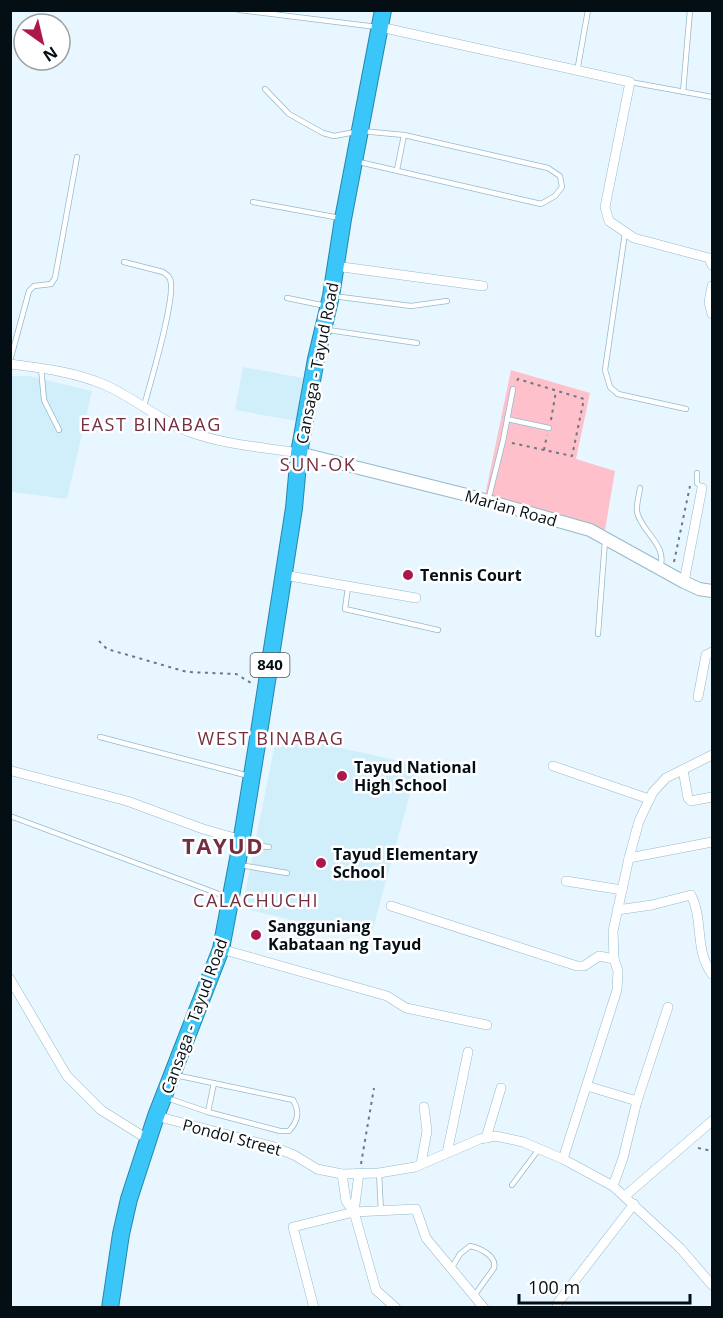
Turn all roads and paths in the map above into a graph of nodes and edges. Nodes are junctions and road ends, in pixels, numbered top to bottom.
1 (239, 10) edge
2 (383, 10) edge
3 (588, 10) edge
4 (690, 10) edge
5 (380, 27) junction
6 (577, 72) junction
7 (630, 82) junction
8 (265, 89) dead end
9 (683, 92) junction
10 (712, 97) edge
11 (361, 131) junction
12 (404, 135) junction
13 (77, 158) dead end
14 (354, 161) junction
15 (397, 170) junction
16 (253, 202) dead end
17 (343, 219) junction
18 (625, 233) junction
19 (124, 262) dead end
20 (712, 265) edge
21 (335, 266) junction
22 (483, 286) dead end
23 (712, 286) edge
24 (287, 298) dead end
25 (330, 301) junction
26 (447, 301) dead end
27 (712, 314) edge
28 (323, 329) junction
29 (417, 343) dead end
30 (10, 363) edge
31 (41, 368) junction
32 (513, 389) dead end
33 (144, 406) junction
34 (686, 409) dead end
35 (507, 419) junction
36 (549, 428) dead end
37 (59, 430) dead end
38 (299, 453) junction
39 (697, 473) dead end
40 (699, 485) junction
41 (640, 488) dead end
42 (488, 501) junction
43 (605, 538) junction
44 (659, 568) junction
45 (284, 575) junction
46 (672, 575) junction
47 (684, 582) junction
48 (348, 587) junction
49 (712, 591) edge
50 (416, 598) dead end
51 (438, 630) dead end
52 (598, 634) dead end
53 (99, 641) dead end
54 (712, 652) edge
55 (266, 691) junction
56 (698, 697) dead end
57 (100, 737) dead end
58 (712, 755) edge
59 (553, 766) dead end
60 (683, 770) junction
61 (12, 771) dead end
62 (252, 777) junction
63 (712, 797) edge
64 (649, 799) junction
65 (10, 816) edge
66 (242, 842) junction
67 (712, 842) edge
68 (269, 847) dead end
69 (629, 858) junction
70 (237, 865) junction
71 (287, 873) dead end
72 (566, 881) dead end
73 (622, 890) junction
74 (231, 898) junction
75 (391, 906) dead end
76 (617, 910) junction
77 (221, 949) junction
78 (614, 959) junction
79 (712, 974) edge
80 (10, 979) edge
81 (668, 1007) dead end
82 (487, 1025) dead end
83 (468, 1052) dead end
84 (173, 1074) junction
85 (214, 1083) junction
86 (587, 1086) junction
87 (374, 1088) dead end
88 (501, 1088) dead end
89 (164, 1097) junction
90 (637, 1101) junction
91 (424, 1107) dead end
92 (208, 1112) junction
93 (156, 1116) junction
94 (712, 1121) edge
95 (486, 1138) junction
96 (149, 1140) junction
97 (686, 1145) junction
98 (539, 1149) junction
99 (712, 1151) edge
100 (447, 1153) junction
101 (563, 1159) junction
102 (421, 1164) junction
103 (359, 1173) junction
104 (378, 1173) junction
105 (342, 1174) junction
106 (512, 1185) dead end
107 (613, 1186) junction
108 (626, 1196) junction
109 (634, 1204) junction
110 (354, 1212) junction
111 (381, 1212) junction
112 (451, 1269) junction
113 (712, 1285) edge
114 (474, 1296) junction
115 (557, 1304) dead end
116 (110, 1308) edge
117 (314, 1308) edge
118 (396, 1308) edge
119 (484, 1308) edge

1 - 5 lane
2 - 5 highway, Cansaga - Tayud Road / 840
3 - 6 lane
4 - 9 lane
5 - 6 street
5 - 11 highway, Cansaga - Tayud Road / 840
6 - 7 street
7 - 9 lane
7 - 18 street
8 - 11 lane
9 - 10 lane
11 - 12 lane
11 - 14 highway, Cansaga - Tayud Road / 840
12 - 15 lane
12 - 15 lane
13 - 30 lane
14 - 15 lane
14 - 17 highway, Cansaga - Tayud Road / 840
16 - 17 lane
17 - 21 highway, Cansaga - Tayud Road / 840
18 - 20 street
18 - 34 lane
19 - 33 lane
21 - 22 street
21 - 25 highway, Cansaga - Tayud Road / 840
23 - 27 street
24 - 25 lane
25 - 26 lane
25 - 28 highway, Cansaga - Tayud Road / 840
28 - 29 lane
28 - 38 highway, Cansaga - Tayud Road / 840
30 - 31 street
31 - 33 street
31 - 37 lane
32 - 35 lane
33 - 38 street
35 - 36 lane
35 - 42 lane
38 - 42 street, Marian Road
38 - 45 highway, Cansaga - Tayud Road / 840
39 - 40 lane
40 - 46 path
40 - 47 street
41 - 44 lane
42 - 43 street, Marian Road
43 - 44 street, Marian Road
43 - 52 lane
44 - 46 street, Marian Road
45 - 48 street
45 - 55 highway, Cansaga - Tayud Road / 840
46 - 47 street, Marian Road
47 - 49 street, Marian Road
48 - 50 street
48 - 51 lane
53 - 55 path
54 - 56 street
55 - 62 highway, Cansaga - Tayud Road / 840
57 - 62 lane
58 - 60 street
59 - 64 street
60 - 63 street
60 - 64 street
61 - 66 street
62 - 66 highway, Cansaga - Tayud Road / 840
64 - 69 street
65 - 74 lane
66 - 68 lane
66 - 70 highway, Cansaga - Tayud Road / 840
67 - 69 street
69 - 73 street
70 - 71 lane
70 - 74 highway, Cansaga - Tayud Road / 840
72 - 73 street
73 - 76 street
74 - 77 highway, Cansaga - Tayud Road / 840
75 - 78 street
76 - 78 street
76 - 79 street
77 - 82 street
77 - 84 highway, Cansaga - Tayud Road / 840
78 - 86 street
80 - 96 street
81 - 90 street
83 - 100 street
84 - 85 lane
84 - 89 highway, Cansaga - Tayud Road / 840
85 - 92 lane
85 - 92 lane
86 - 90 street
86 - 101 street
87 - 103 path
88 - 95 street
89 - 92 lane
89 - 93 highway, Cansaga - Tayud Road / 840
90 - 107 street
91 - 102 street
93 - 96 highway, Cansaga - Tayud Road / 840
93 - 105 street, Pondol Street
94 - 97 street
95 - 98 street, Pondol Street
95 - 100 street, Pondol Street
96 - 116 highway, Cansaga - Tayud Road / 840
97 - 99 path
97 - 108 street
98 - 101 street, Pondol Street
98 - 106 lane
100 - 102 street, Pondol Street
101 - 107 street, Pondol Street
102 - 104 street, Pondol Street
103 - 104 street, Pondol Street
103 - 105 street, Pondol Street
103 - 110 street
104 - 111 lane
105 - 110 street
107 - 108 street, Pondol Street
108 - 109 street, Pondol Street
109 - 113 street, Pondol Street
109 - 115 street
110 - 111 street
110 - 117 street
110 - 118 street
111 - 112 street
112 - 114 street
112 - 114 lane
114 - 119 street

